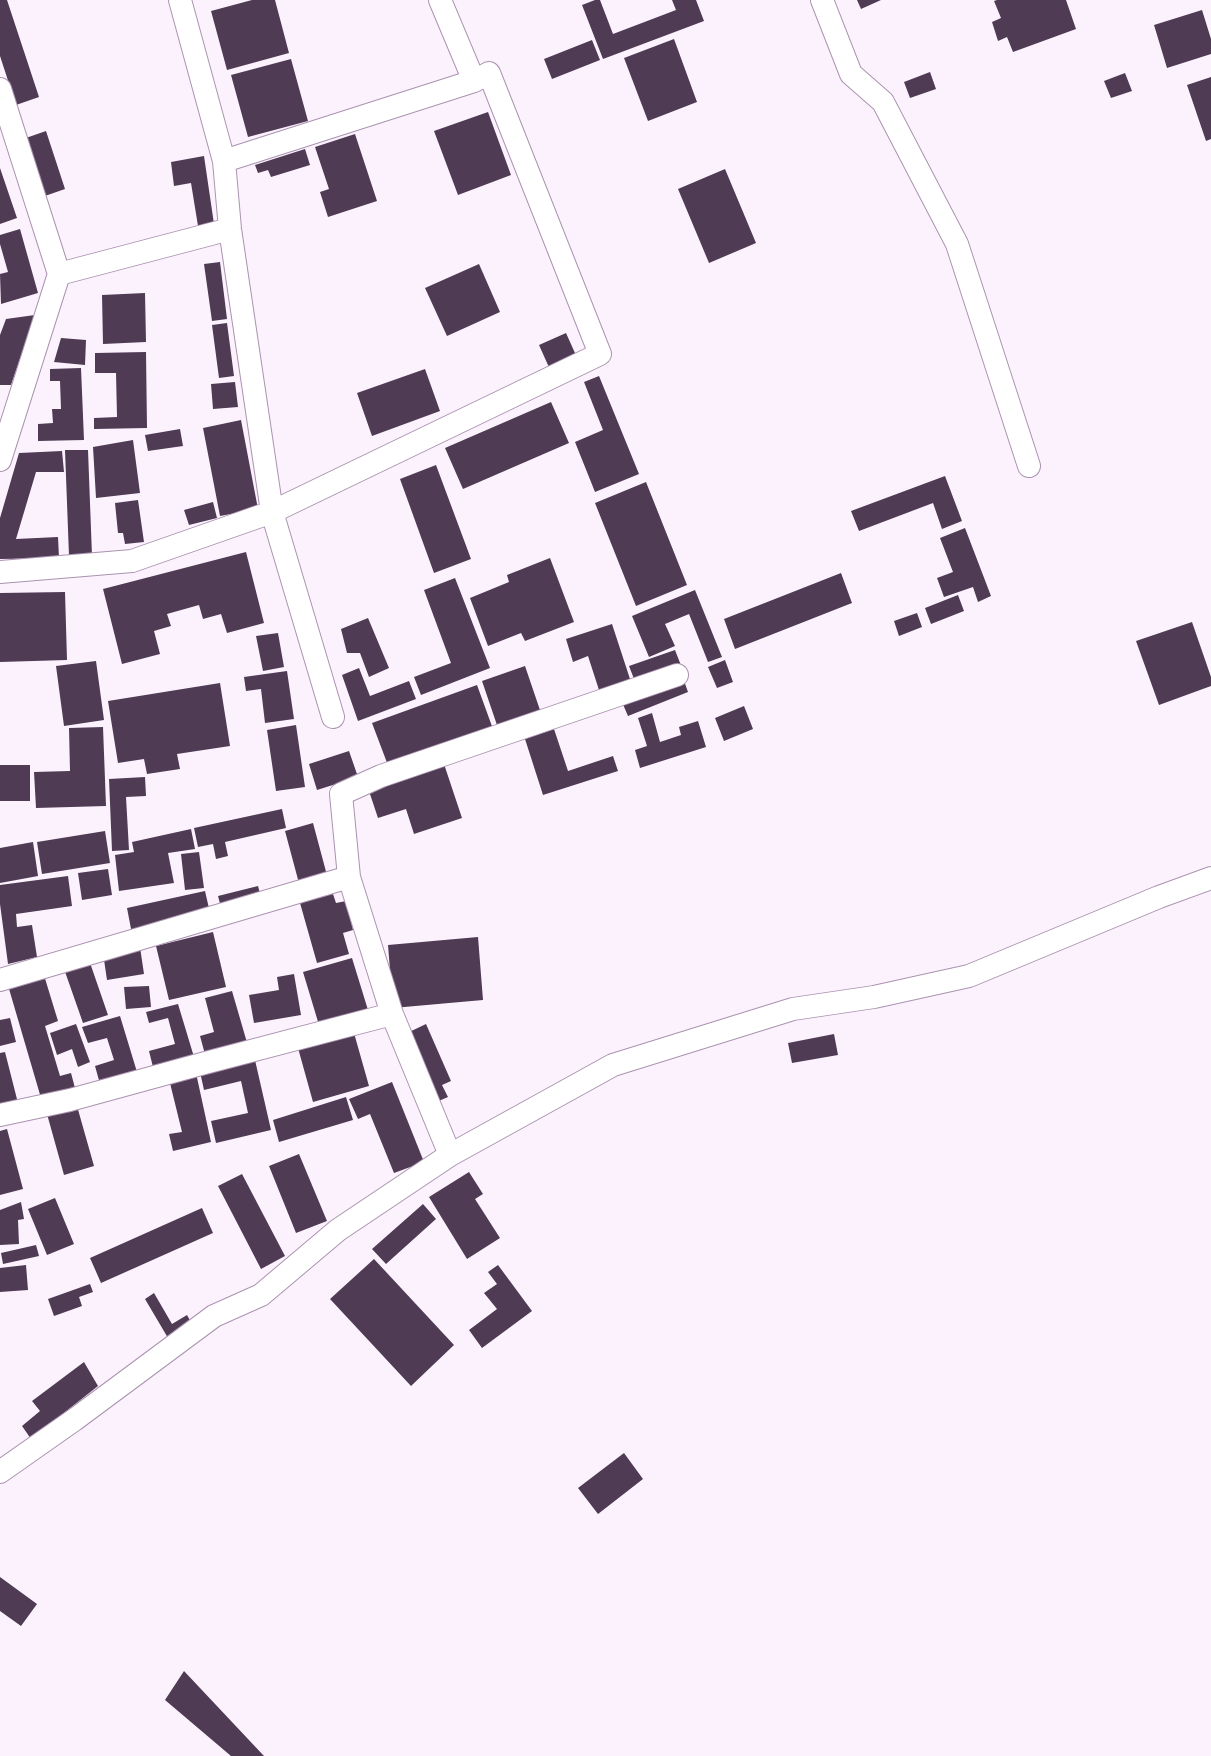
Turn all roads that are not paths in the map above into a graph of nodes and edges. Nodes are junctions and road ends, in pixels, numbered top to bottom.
1 (180, 0) edge
2 (440, 0) edge
3 (822, 0) edge
4 (474, 81) junction
5 (0, 89) edge
6 (224, 161) junction
7 (230, 229) junction
8 (59, 274) junction
9 (0, 460) edge
10 (1029, 466) dead end
11 (272, 512) junction
12 (0, 572) edge
13 (677, 675) dead end
14 (333, 717) dead end
15 (349, 877) junction
16 (1211, 878) edge
17 (0, 980) edge
18 (392, 1014) junction
19 (0, 1115) edge
20 (450, 1155) junction
21 (1, 1468) edge

1 - 6 street
2 - 4 street
3 - 10 street
4 - 6 street
4 - 11 street
5 - 8 street
6 - 7 street
7 - 8 street
7 - 11 street
8 - 9 street
11 - 12 street
11 - 14 street
13 - 15 street
15 - 17 street
15 - 18 street
16 - 20 street
18 - 19 street
18 - 20 street
20 - 21 street

